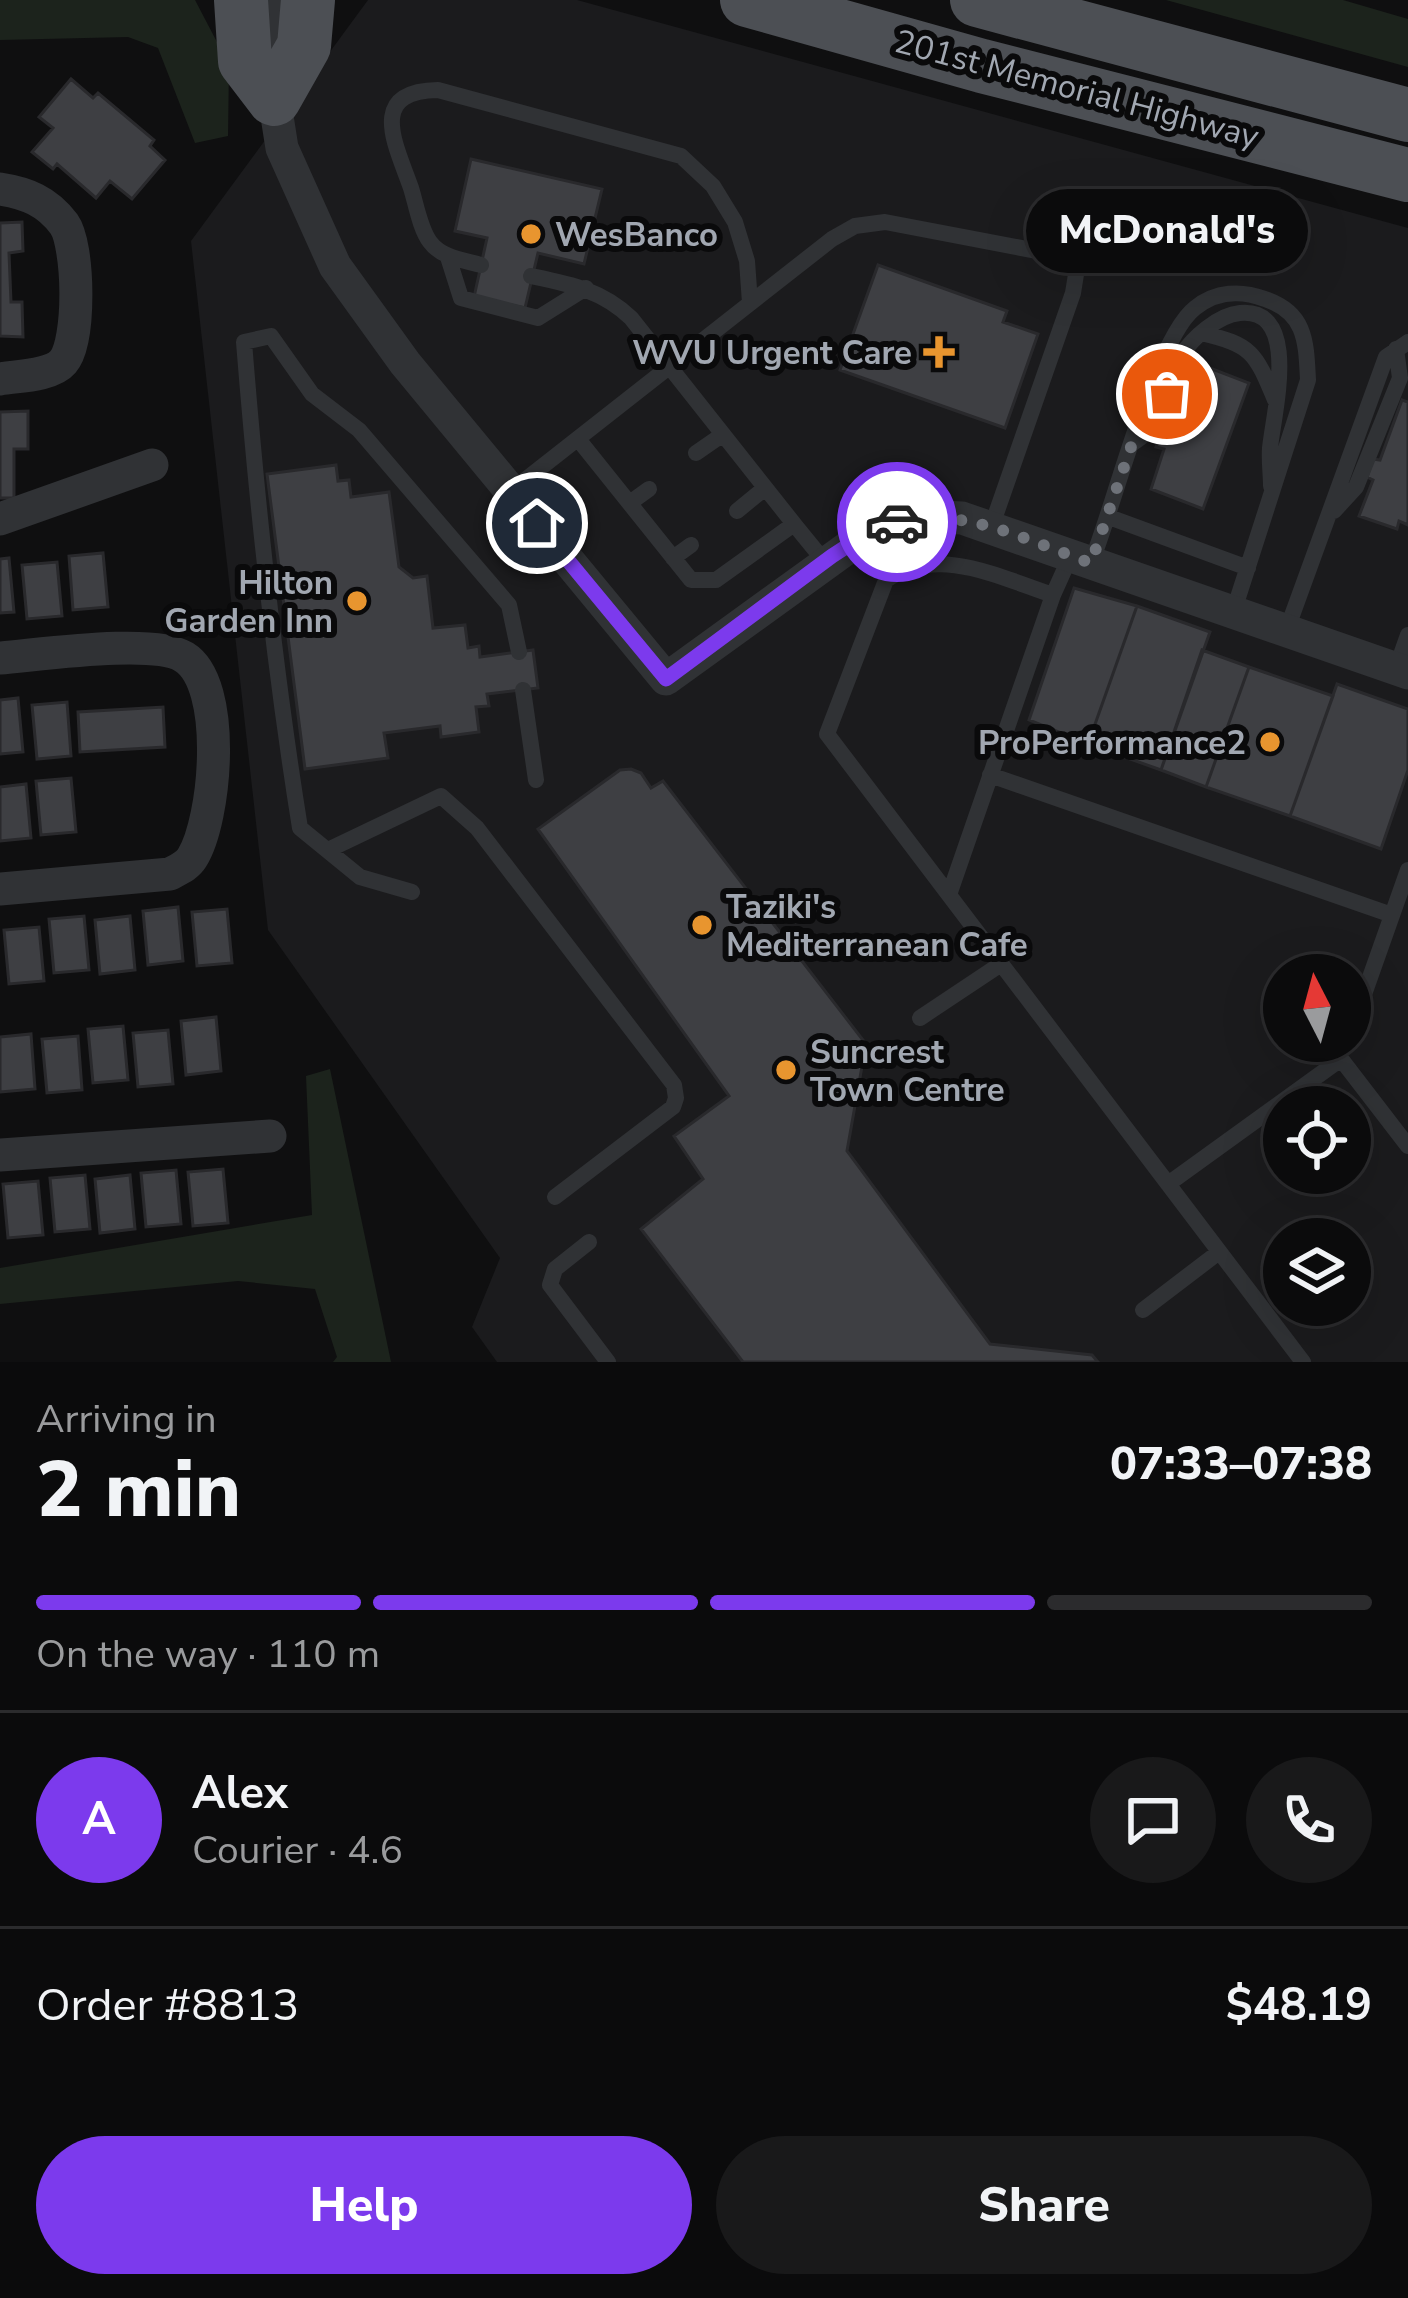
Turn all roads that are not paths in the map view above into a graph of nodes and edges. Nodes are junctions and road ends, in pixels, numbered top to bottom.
1 (241, 0) edge
2 (270, 0) edge
3 (308, 0) edge
4 (746, 0) edge
5 (976, 0) edge
6 (274, 99) junction
7 (1408, 116) edge
8 (1408, 175) edge
9 (0, 189) edge
10 (448, 257) junction
11 (482, 265) dead end
12 (531, 276) dead end
13 (586, 288) junction
14 (750, 303) junction
15 (1201, 333) junction
16 (1402, 346) edge
17 (670, 366) junction
18 (0, 380) edge
19 (1277, 406) junction
20 (722, 435) junction
21 (578, 439) junction
22 (1132, 444) junction
23 (696, 453) dead end
24 (152, 464) dead end
25 (765, 488) junction
26 (649, 489) dead end
27 (511, 491) junction
28 (1271, 499) junction
29 (631, 502) junction
30 (737, 511) dead end
31 (1109, 518) junction
32 (0, 519) edge
33 (794, 524) junction
34 (991, 528) junction
35 (691, 545) dead end
36 (674, 558) junction
37 (1081, 559) junction
38 (825, 562) junction
39 (1248, 568) junction
40 (1053, 595) junction
41 (1233, 614) junction
42 (1286, 632) junction
43 (1408, 635) edge
44 (519, 652) dead end
45 (0, 658) edge
46 (1402, 671) edge
47 (523, 689) dead end
48 (990, 775) junction
49 (536, 780) dead end
50 (328, 850) junction
51 (1408, 870) edge
52 (0, 889) edge
53 (412, 892) dead end
54 (949, 895) junction
55 (1392, 915) junction
56 (1001, 964) junction
57 (1371, 975) edge
58 (920, 1018) dead end
59 (1337, 1062) edge
60 (1344, 1062) edge
61 (270, 1136) dead end
62 (1406, 1136) edge
63 (0, 1155) edge
64 (1168, 1184) junction
65 (555, 1197) dead end
66 (589, 1242) dead end
67 (1219, 1252) junction
68 (1142, 1310) dead end
69 (608, 1362) edge
70 (1303, 1362) edge

1 - 6 main road
2 - 6 street
3 - 6 main road
4 - 8 main road, 201st Memorial Highway
5 - 7 main road, 201st Memorial Highway
6 - 27 street
9 - 18 street
10 - 11 lane
10 - 13 lane
10 - 14 lane
12 - 13 lane
13 - 17 lane
14 - 17 lane
14 - 34 lane
15 - 19 lane
15 - 19 lane
15 - 22 lane
16 - 42 lane
17 - 20 lane
17 - 21 lane
19 - 28 lane
20 - 23 lane
20 - 25 lane
21 - 27 lane
21 - 29 lane
22 - 28 lane
22 - 31 lane
24 - 32 street
25 - 30 lane
25 - 33 lane
26 - 29 lane
27 - 38 street
28 - 39 lane
29 - 36 lane
31 - 37 lane
31 - 39 lane
33 - 36 lane
33 - 38 lane
34 - 37 street
34 - 38 street
35 - 36 lane
37 - 40 lane
37 - 41 street
39 - 41 lane
40 - 48 lane
40 - 54 lane
41 - 42 street
42 - 46 street
43 - 46 lane
44 - 50 lane
45 - 52 street
47 - 49 lane
48 - 54 lane
48 - 55 lane
50 - 53 lane
50 - 65 lane
51 - 55 lane
54 - 56 lane
55 - 57 lane
56 - 58 lane
56 - 64 lane
59 - 64 lane
60 - 62 lane
61 - 63 street
64 - 67 lane
66 - 69 lane
67 - 68 lane
67 - 70 lane

